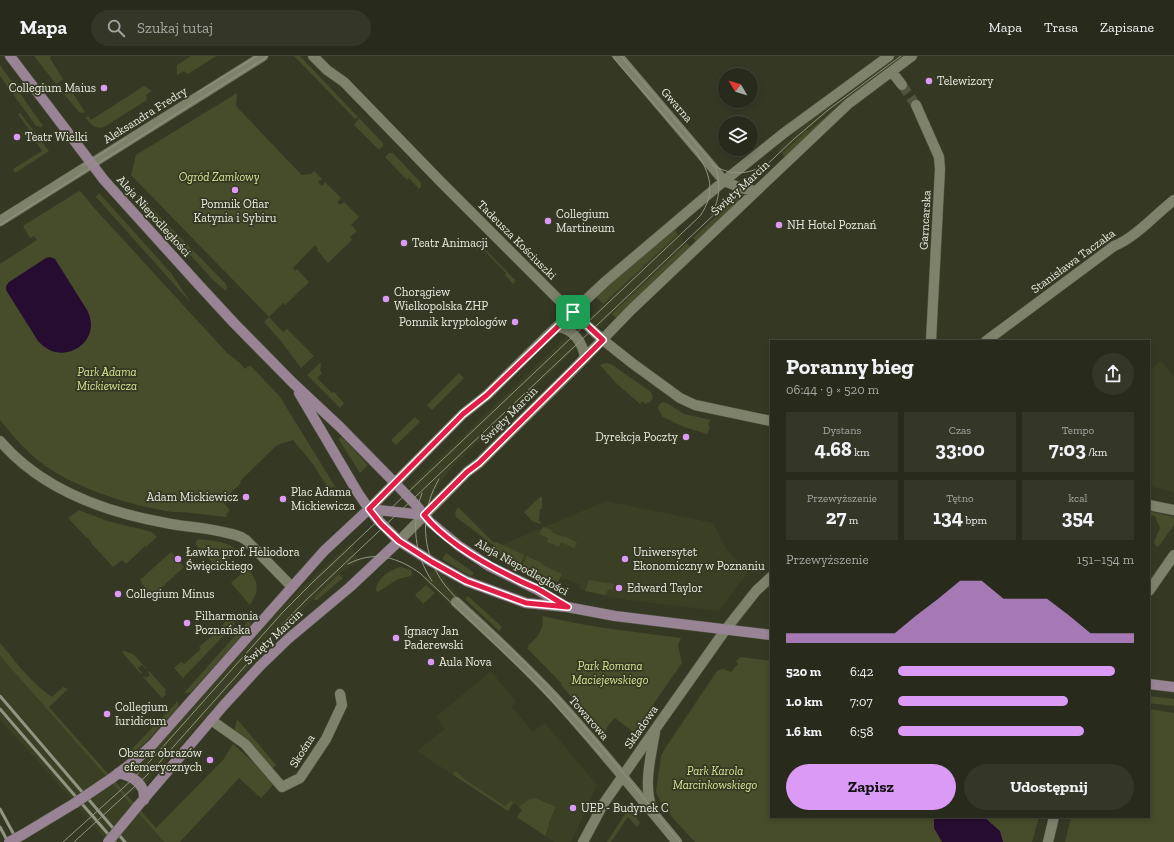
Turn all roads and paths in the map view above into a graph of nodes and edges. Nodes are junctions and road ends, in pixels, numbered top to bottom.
1 (10, 56) edge
2 (263, 56) edge
3 (313, 56) edge
4 (618, 56) edge
5 (889, 56) edge
6 (912, 56) edge
7 (892, 72) junction
8 (902, 85) tunnel mouth
9 (916, 105) tunnel mouth
10 (92, 164) junction
11 (724, 181) junction
12 (756, 191) junction
13 (1174, 200) edge
14 (0, 221) edge
15 (573, 312) junction
16 (557, 327) junction
17 (603, 340) junction
18 (931, 340) edge
19 (987, 340) edge
20 (585, 358) junction
21 (293, 383) junction
22 (770, 421) edge
23 (0, 441) edge
24 (395, 483) junction
25 (1150, 505) edge
26 (369, 509) junction
27 (1174, 510) edge
28 (424, 515) junction
29 (399, 541) junction
30 (1174, 554) edge
31 (770, 578) edge
32 (292, 587) junction
33 (1150, 590) edge
34 (456, 602) dead end
35 (568, 607) junction
36 (726, 629) junction
37 (770, 636) edge
38 (1150, 684) edge
39 (1174, 688) edge
40 (340, 694) dead end
41 (210, 720) junction
42 (656, 728) junction
43 (115, 775) junction
44 (623, 776) junction
45 (141, 804) junction
46 (655, 815) junction
47 (1054, 818) edge
48 (10, 842) edge
49 (107, 842) edge
50 (583, 842) edge
51 (677, 842) edge
52 (1048, 842) edge

1 - 10 street, Aleja Niepodległości
2 - 10 street, Aleksandra Fredry
3 - 15 street, Tadeusza Kościuszki
4 - 11 street, Gwarna
5 - 11 street, Święty Marcin
6 - 7 street, Święty Marcin
7 - 8 street
7 - 12 street, Święty Marcin
9 - 18 street, Garncarska
10 - 14 street, Aleksandra Fredry
10 - 21 street, Aleja Niepodległości
11 - 12 street
11 - 15 street, Święty Marcin
12 - 17 street, Święty Marcin
13 - 19 street, Stanisława Taczaka
15 - 16 street, Święty Marcin
15 - 17 street, Tadeusza Kościuszki
16 - 20 street
16 - 24 street, Święty Marcin
17 - 20 street, Święty Marcin
17 - 22 street, Tadeusza Kościuszki
20 - 28 street, Święty Marcin
21 - 24 street, Aleja Niepodległości
21 - 26 street, Aleja Niepodległości
23 - 32 street
24 - 26 street, Święty Marcin
24 - 28 street, Aleja Niepodległości
25 - 27 street
26 - 28 street
26 - 29 street, Aleja Niepodległości
26 - 32 street, Święty Marcin
28 - 29 street, Święty Marcin
28 - 35 street, Aleja Niepodległości
29 - 35 street, Aleja Niepodległości
29 - 41 street, Święty Marcin
30 - 33 street
31 - 36 street, Składowa
32 - 43 street, Święty Marcin
34 - 44 street, Towarowa
35 - 36 street, Aleja Niepodległości
36 - 37 street, Aleja Niepodległości
36 - 42 street, Składowa
38 - 39 street
40 - 41 street, Skośna
41 - 45 street, Święty Marcin
42 - 44 street, Składowa
42 - 46 street
43 - 45 street
43 - 48 street, Święty Marcin, bridge
44 - 46 street, Towarowa
44 - 50 street, Składowa
45 - 49 street, Święty Marcin, bridge
46 - 51 street, Towarowa
47 - 52 street

